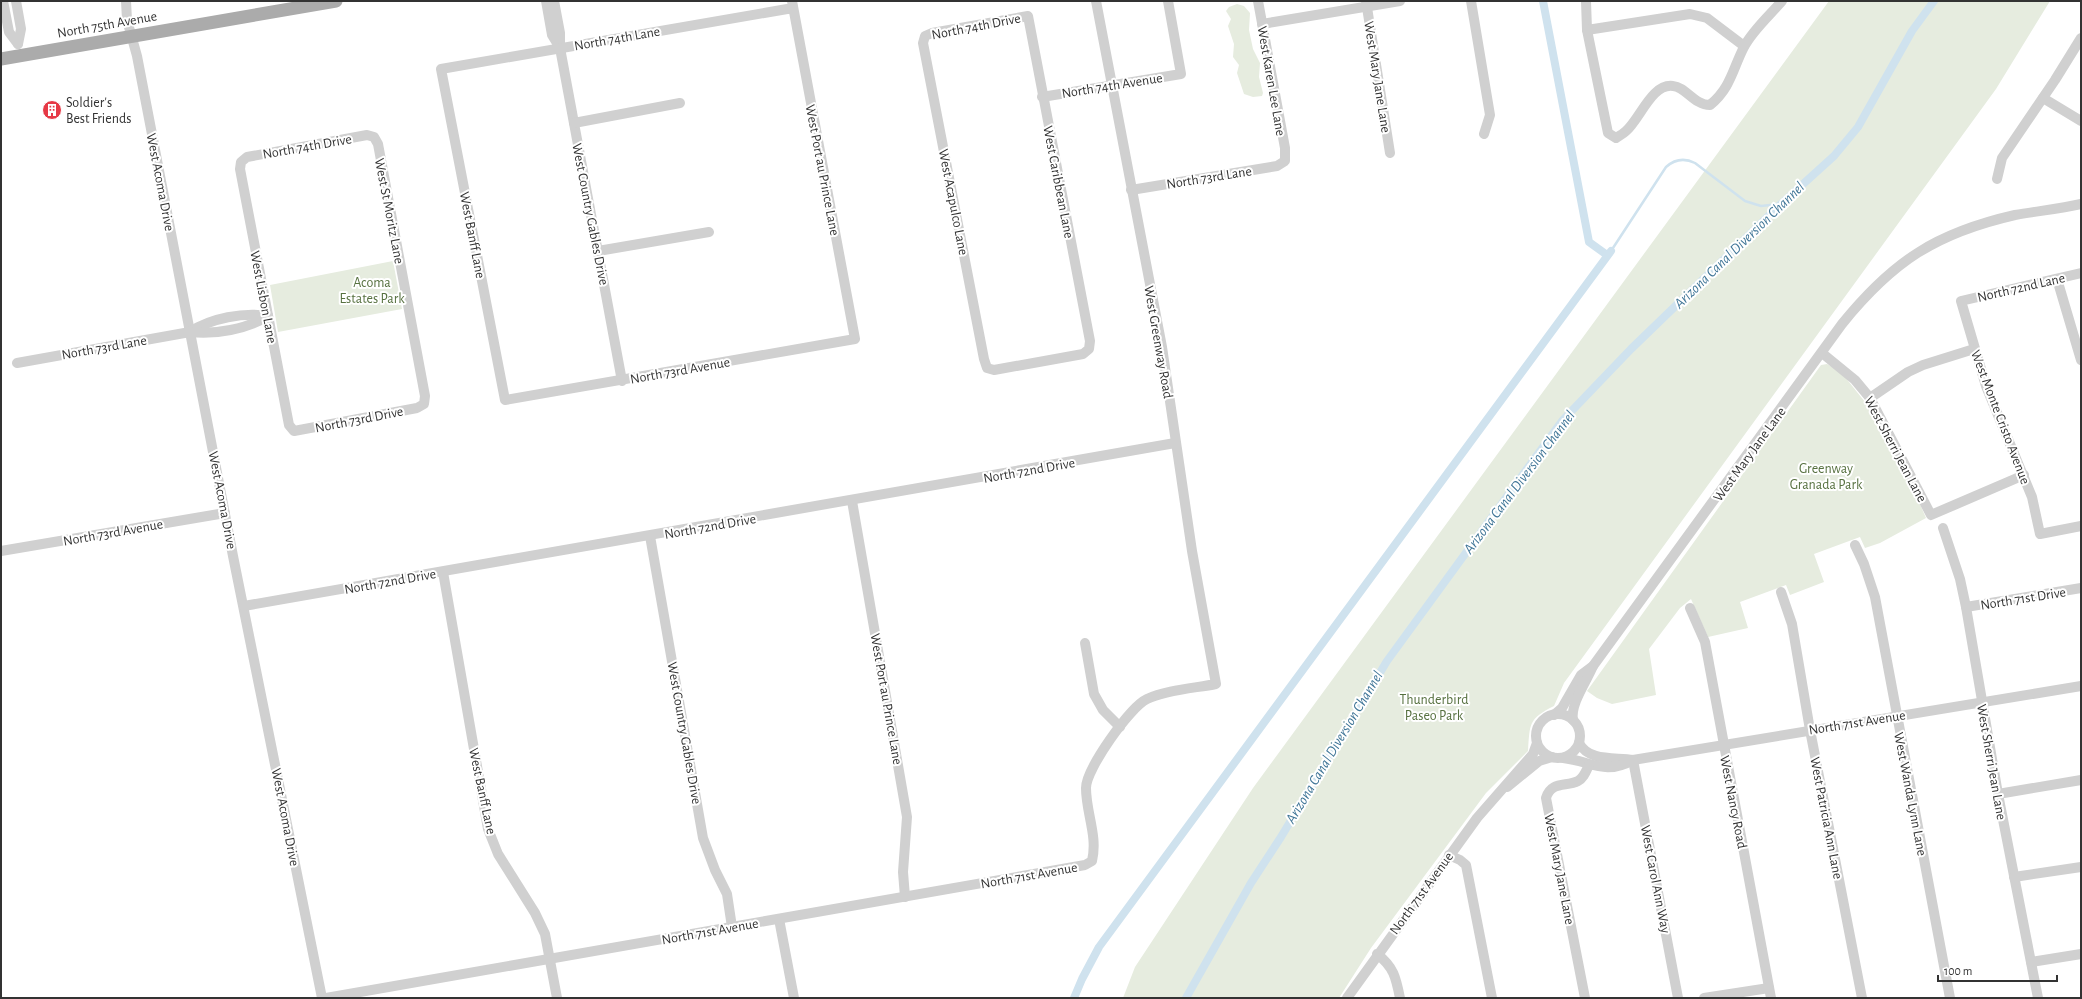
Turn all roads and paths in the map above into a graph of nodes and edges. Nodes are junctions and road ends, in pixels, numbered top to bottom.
1 (3, 1) edge
2 (16, 1) edge
3 (126, 1) edge
4 (336, 1) edge
5 (546, 1) edge
6 (554, 1) edge
7 (1096, 1) edge
8 (1168, 1) edge
9 (1258, 1) edge
10 (1400, 1) edge
11 (1471, 1) edge
12 (1586, 1) edge
13 (1782, 1) edge
14 (307, 4) edge
15 (1366, 4) edge
16 (792, 5) edge
17 (1028, 16) joint
18 (1262, 24) junction
19 (1587, 30) junction
20 (132, 36) junction
21 (925, 36) joint
22 (2081, 38) edge
23 (1744, 46) junction
24 (560, 48) junction
25 (1, 59) edge
26 (441, 69) joint
27 (1112, 85) junction
28 (1042, 97) junction
29 (2043, 98) junction
30 (680, 103) dead end
31 (2081, 121) edge
32 (574, 123) junction
33 (1484, 134) dead end
34 (374, 137) joint
35 (1390, 153) dead end
36 (1285, 161) joint
37 (241, 162) joint
38 (1996, 179) dead end
39 (1131, 190) junction
40 (2081, 204) edge
41 (709, 232) dead end
42 (598, 252) junction
43 (2081, 273) edge
44 (2057, 279) junction
45 (1961, 301) joint
46 (268, 316) junction
47 (190, 332) junction
48 (855, 339) joint
49 (1088, 349) joint
50 (1974, 349) junction
51 (1822, 353) junction
52 (2081, 360) edge
53 (17, 363) dead end
54 (622, 381) junction
55 (1870, 398) junction
56 (505, 400) joint
57 (424, 404) joint
58 (294, 431) joint
59 (1175, 443) junction
60 (2024, 475) junction
61 (852, 501) junction
62 (225, 513) junction
63 (2081, 526) edge
64 (1943, 528) dead end
65 (650, 536) junction
66 (1855, 545) dead end
67 (1, 551) edge
68 (443, 572) junction
69 (2081, 588) edge
70 (1781, 592) dead end
71 (244, 606) junction
72 (1966, 607) junction
73 (1690, 608) dead end
74 (1085, 644) dead end
75 (1593, 666) junction
76 (2081, 686) edge
77 (1981, 701) junction
78 (1554, 715) junction
79 (1896, 716) junction
80 (1573, 720) junction
81 (1120, 727) junction
82 (1810, 730) junction
83 (1537, 743) junction
84 (1579, 744) junction
85 (1724, 746) junction
86 (1558, 758) junction
87 (1633, 760) junction
88 (1589, 765) junction
89 (2081, 780) edge
90 (1500, 792) junction
91 (1998, 794) junction
92 (1449, 855) junction
93 (2081, 867) edge
94 (2014, 877) junction
95 (905, 897) junction
96 (779, 919) junction
97 (732, 927) junction
98 (1377, 954) junction
99 (2081, 954) edge
100 (550, 958) junction
101 (2031, 962) junction
102 (1770, 993) edge
103 (322, 998) edge
104 (326, 998) edge
105 (557, 998) edge
106 (794, 998) edge
107 (1347, 998) edge
108 (1400, 998) edge
109 (1492, 998) edge
110 (1585, 998) edge
111 (1678, 998) edge
112 (1704, 998) edge
113 (1862, 998) edge
114 (1950, 998) edge
115 (2038, 998) edge

1 - 2 street
3 - 20 street, West Acoma Drive
4 - 14 main road, North 75th Avenue
5 - 24 street, West Country Gables Drive
6 - 24 street, West Country Gables Drive
7 - 27 street, West Greenway Road
8 - 27 street, North 74th Avenue
9 - 18 street, West Karen Lee Lane
10 - 15 street
11 - 33 street
12 - 19 street
13 - 23 street
14 - 20 main road, North 75th Avenue
15 - 18 street
15 - 35 street, West Mary Jane Lane
16 - 24 street, North 74th Lane
16 - 48 street, West Port au Prince Lane
17 - 21 street, North 74th Drive
17 - 28 street, West Caribbean Lane
18 - 36 street, West Karen Lee Lane
19 - 23 street
19 - 23 street
20 - 25 main road, North 75th Avenue
20 - 47 street, West Acoma Drive
21 - 49 street, West Acapulco Lane
22 - 29 street
24 - 26 street, North 74th Lane
24 - 32 street, West Country Gables Drive
26 - 56 street, West Banff Lane
27 - 28 street, North 74th Avenue
27 - 39 street, West Greenway Road
28 - 49 street, West Caribbean Lane
29 - 31 street
29 - 38 street
30 - 32 street
32 - 42 street, West Country Gables Drive
34 - 37 street, North 74th Drive
34 - 57 street, West St Moritz Lane
36 - 39 street, North 73rd Lane
37 - 46 street, West Lisbon Lane
39 - 59 street, West Greenway Road
40 - 51 street, West Mary Jane Lane
41 - 42 street
42 - 54 street, West Country Gables Drive
43 - 44 street, North 72nd Lane
44 - 45 street, North 72nd Lane
44 - 52 street
45 - 50 street, West Monte Cristo Avenue
46 - 47 street, North 73rd Lane
46 - 58 street, West Lisbon Lane
47 - 53 street, North 73rd Lane
47 - 62 street, West Acoma Drive
48 - 54 street, North 73rd Avenue
50 - 55 street
50 - 60 street, West Monte Cristo Avenue
51 - 55 street, West Sherri Jean Lane
51 - 75 street, West Mary Jane Lane
54 - 56 street, North 73rd Avenue
55 - 60 street, West Sherri Jean Lane
57 - 58 street, North 73rd Drive
59 - 61 street, North 72nd Drive
59 - 81 street, West Greenway Road
60 - 63 street, West Monte Cristo Avenue
61 - 65 street, North 72nd Drive
61 - 95 street, West Port au Prince Lane
62 - 67 street, North 73rd Avenue
62 - 71 street, West Acoma Drive
64 - 72 street, West Sherri Jean Lane
65 - 68 street, North 72nd Drive
65 - 97 street, West Country Gables Drive
66 - 79 street, West Wanda Lynn Lane
68 - 71 street, North 72nd Drive
68 - 100 street, West Banff Lane
69 - 72 street, North 71st Drive
70 - 82 street, West Patricia Ann Lane
71 - 103 street, West Acoma Drive
72 - 77 street, West Sherri Jean Lane
73 - 85 street, West Nancy Road
74 - 81 street
75 - 78 street, West Mary Jane Lane
75 - 80 street, West Mary Jane Lane
76 - 77 street, North 71st Avenue
77 - 79 street, North 71st Avenue
77 - 91 street, West Sherri Jean Lane
78 - 80 street
78 - 83 street, North 71st Avenue
79 - 82 street, North 71st Avenue
79 - 114 street, West Wanda Lynn Lane
80 - 84 street
81 - 95 street, North 71st Avenue
82 - 85 street, North 71st Avenue
82 - 113 street, West Patricia Ann Lane
83 - 86 street, North 71st Avenue
83 - 90 street, North 71st Avenue
84 - 86 street, North 71st Avenue
84 - 87 street, North 71st Avenue
85 - 87 street, North 71st Avenue
85 - 102 street, West Nancy Road
86 - 88 street, North 71st Avenue
86 - 90 street, North 71st Avenue
87 - 88 street, North 71st Avenue
87 - 111 street, West Carol Ann Way
88 - 110 street, West Mary Jane Lane
89 - 91 street
90 - 92 street, North 71st Avenue
91 - 94 street, West Sherri Jean Lane
92 - 98 street, North 71st Avenue
92 - 109 street
93 - 94 street
94 - 101 street, West Sherri Jean Lane
95 - 96 street, North 71st Avenue
96 - 97 street, North 71st Avenue
96 - 106 street
97 - 100 street, North 71st Avenue
98 - 107 street, North 71st Avenue
98 - 108 street
99 - 101 street
100 - 104 street, North 71st Avenue
100 - 105 street, West Banff Lane
101 - 115 street, West Sherri Jean Lane
102 - 112 street

